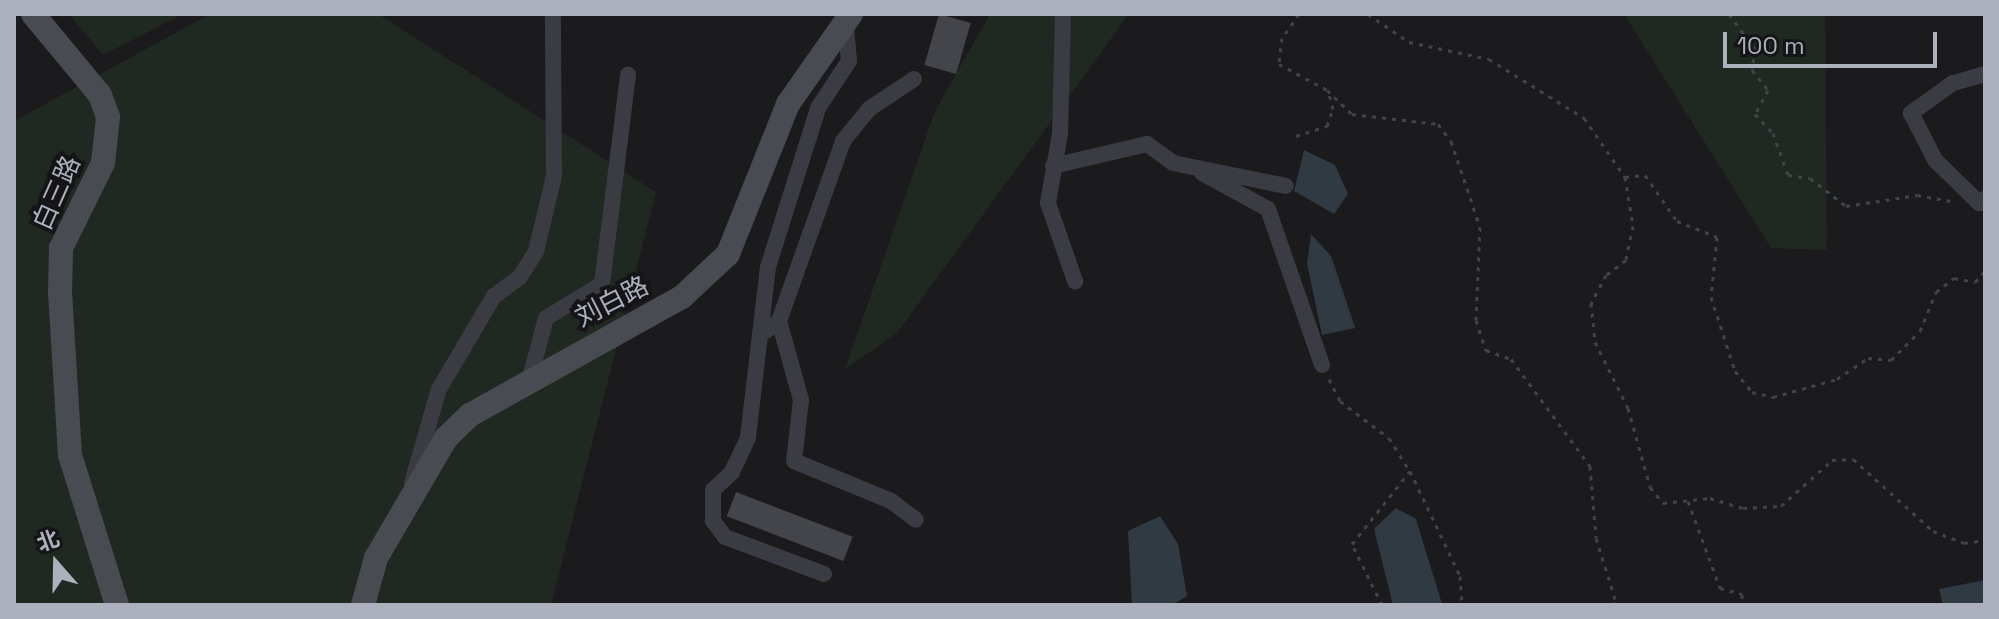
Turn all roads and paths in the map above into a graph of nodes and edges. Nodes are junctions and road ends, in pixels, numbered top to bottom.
1 (33, 14) edge
2 (553, 14) edge
3 (1063, 14) edge
4 (1299, 14) edge
5 (1368, 14) edge
6 (1729, 14) edge
7 (849, 19) edge
8 (1985, 74) edge
9 (628, 75) dead end
10 (914, 79) dead end
11 (1327, 90) junction
12 (1296, 136) dead end
13 (1053, 166) junction
14 (1201, 172) junction
15 (1625, 177) junction
16 (1286, 186) dead end
17 (1982, 201) edge
18 (1985, 271) edge
19 (1075, 281) dead end
20 (772, 326) junction
21 (1322, 365) joint
22 (530, 378) junction
23 (1410, 471) junction
24 (414, 500) junction
25 (1688, 501) junction
26 (916, 520) dead end
27 (1985, 540) edge
28 (824, 574) dead end
29 (1616, 604) edge
30 (117, 605) edge
31 (363, 605) edge
32 (1382, 605) edge
33 (1462, 605) edge
34 (1603, 605) edge
35 (1742, 605) edge

1 - 30 street, 白三路
2 - 24 street
3 - 13 street
4 - 11 path
5 - 15 path
6 - 17 path
7 - 20 street
7 - 22 street, 刘白路
8 - 17 street
9 - 22 street
10 - 20 street
11 - 12 path
11 - 29 path
13 - 14 street
13 - 19 street
14 - 16 street
14 - 21 street
15 - 18 path
15 - 25 path
20 - 26 street
20 - 28 street
21 - 23 path
22 - 24 street, 刘白路
23 - 32 path
23 - 33 path
24 - 31 street, 刘白路
25 - 27 path
25 - 35 path
29 - 34 path

